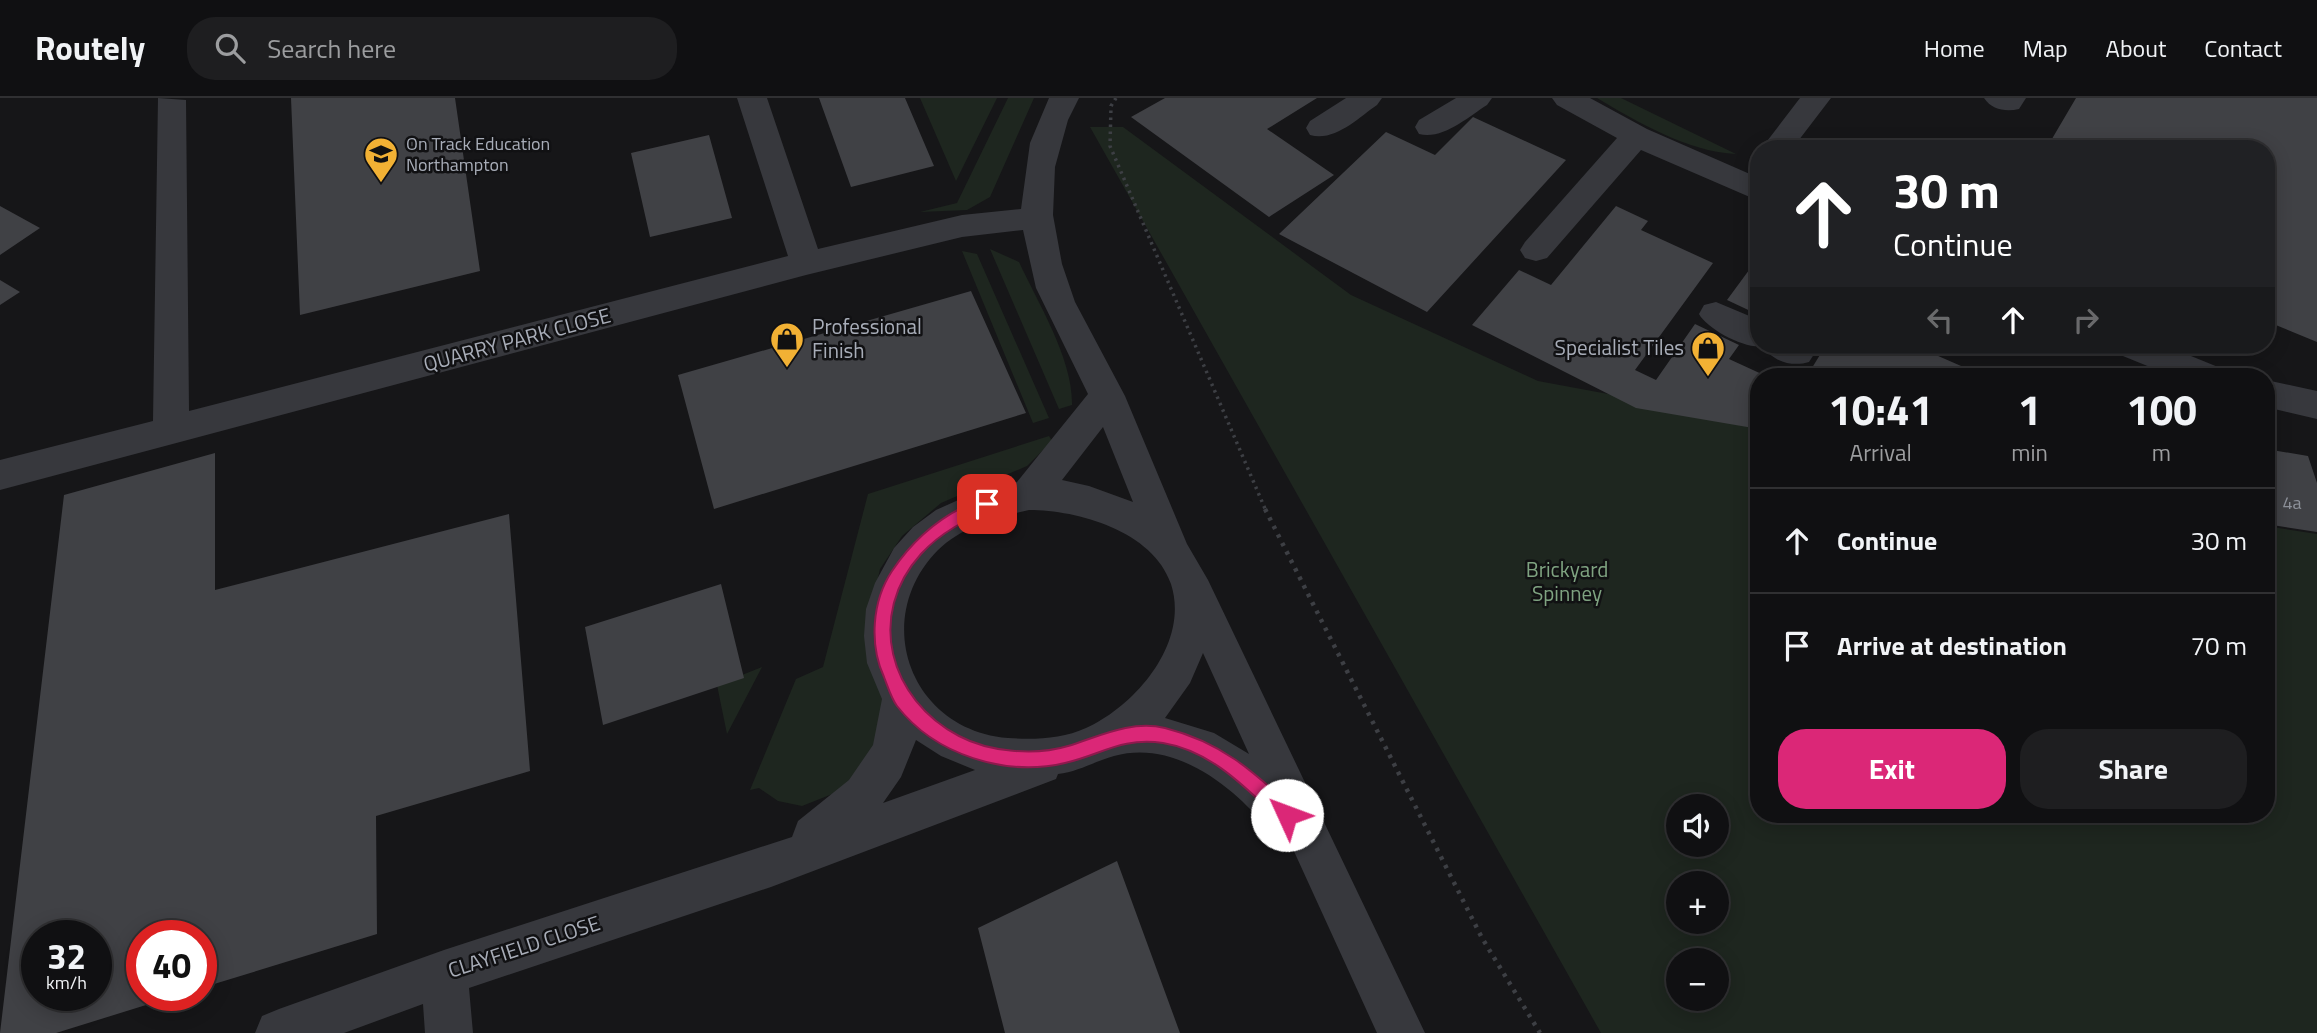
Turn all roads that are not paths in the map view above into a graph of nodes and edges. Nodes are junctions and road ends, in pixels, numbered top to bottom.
1 (752, 98) edge
2 (1064, 98) edge
3 (1367, 98) edge
4 (1477, 98) edge
5 (1567, 98) edge
6 (1816, 98) edge
7 (1998, 98) edge
8 (2011, 98) edge
9 (171, 100) dead end
10 (1430, 127) dead end
11 (1321, 128) dead end
12 (1636, 136) junction
13 (1783, 140) edge
14 (1750, 180) edge
15 (1037, 218) junction
16 (1536, 250) dead end
17 (806, 264) junction
18 (1716, 314) dead end
19 (1750, 331) edge
20 (2141, 354) edge
21 (2158, 367) edge
22 (2275, 395) edge
23 (1107, 396) junction
24 (2317, 405) edge
25 (171, 431) junction
26 (0, 475) edge
27 (1029, 495) junction
28 (1180, 566) junction
29 (902, 699) junction
30 (1113, 737) junction
31 (1065, 755) junction
32 (1304, 830) junction
33 (772, 866) junction
34 (444, 973) junction
35 (279, 1033) edge
36 (449, 1033) edge
37 (1401, 1033) edge

1 - 17 street
2 - 15 street
3 - 11 street
4 - 10 street
5 - 12 street
6 - 13 street
7 - 8 street
9 - 25 street
12 - 14 street
12 - 16 street
15 - 17 street, QUARRY PARK CLOSE
15 - 23 street
17 - 25 street, QUARRY PARK CLOSE
18 - 19 street
20 - 21 street
22 - 24 street
23 - 27 street
23 - 28 street
25 - 26 street, QUARRY PARK CLOSE
27 - 28 street
27 - 29 street
28 - 30 street
28 - 32 street
29 - 31 street
29 - 33 street, CLAYFIELD CLOSE
30 - 31 street
30 - 32 street
31 - 33 street, CLAYFIELD CLOSE
32 - 37 street
33 - 34 street, CLAYFIELD CLOSE
34 - 35 street, CLAYFIELD CLOSE
34 - 36 street

